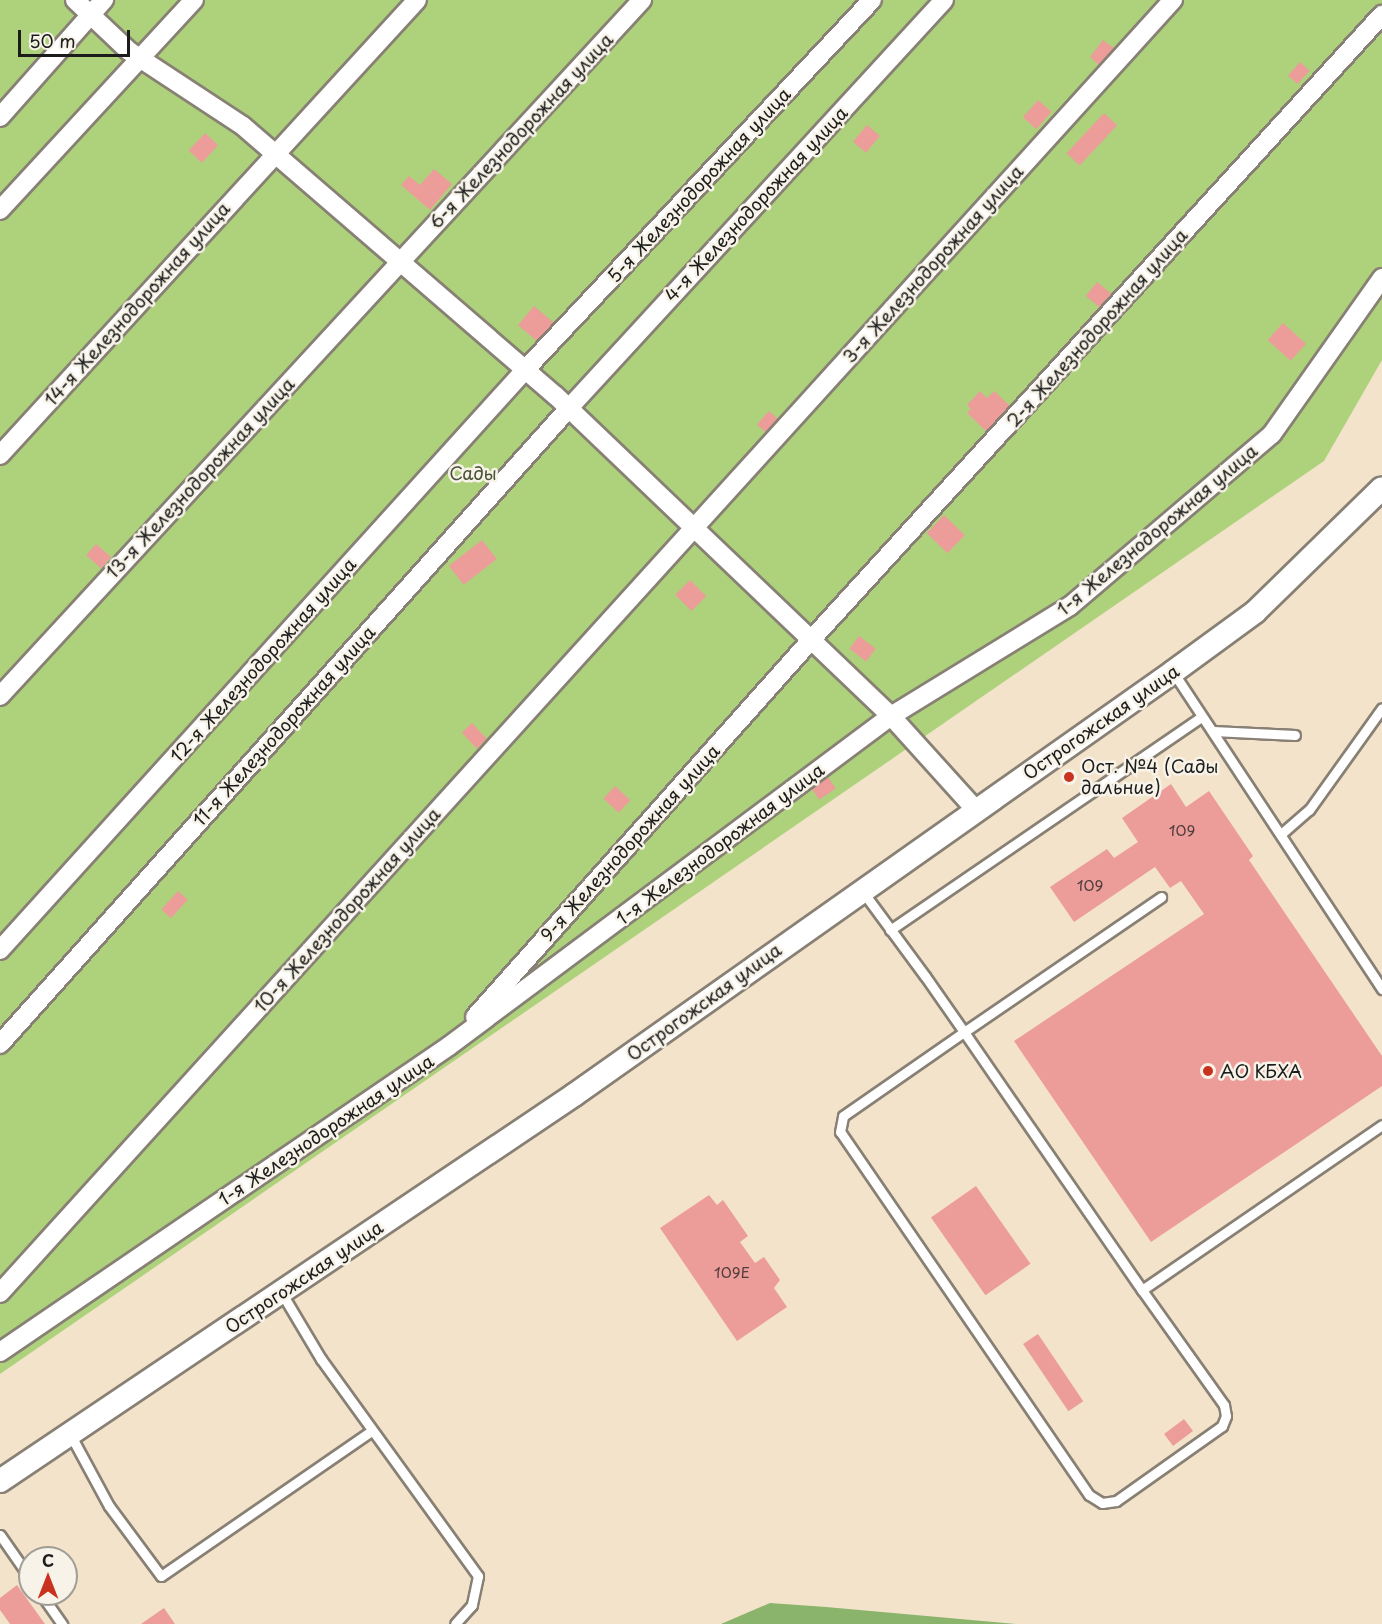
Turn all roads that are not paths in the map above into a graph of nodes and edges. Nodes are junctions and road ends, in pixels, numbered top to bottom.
1 (75, 0) edge
2 (104, 0) edge
3 (194, 0) edge
4 (417, 0) edge
5 (642, 0) edge
6 (872, 0) edge
7 (944, 0) edge
8 (1173, 0) edge
9 (91, 14) junction
10 (1382, 15) edge
11 (141, 58) junction
12 (0, 117) edge
13 (274, 153) junction
14 (0, 210) edge
15 (399, 261) junction
16 (1382, 278) edge
17 (525, 370) junction
18 (568, 408) junction
19 (0, 455) edge
20 (1382, 488) edge
21 (693, 527) junction
22 (811, 640) junction
23 (1173, 672) junction
24 (0, 696) edge
25 (1382, 708) edge
26 (891, 716) junction
27 (1202, 716) junction
28 (1213, 731) junction
29 (1295, 735) dead end
30 (976, 810) junction
31 (1281, 834) junction
32 (861, 890) junction
33 (1161, 897) dead end
34 (890, 930) junction
35 (0, 950) edge
36 (1382, 989) edge
37 (964, 1032) junction
38 (0, 1044) edge
39 (449, 1046) junction
40 (1382, 1125) edge
41 (1142, 1290) junction
42 (281, 1292) junction
43 (0, 1293) edge
44 (0, 1352) edge
45 (371, 1431) junction
46 (70, 1434) junction
47 (0, 1480) edge
48 (0, 1535) edge
49 (18, 1561) edge
50 (49, 1606) edge
51 (62, 1624) edge
52 (455, 1624) edge

1 - 9 street
2 - 9 street
3 - 11 street
4 - 13 street, 14-я Железнодорожная улица
5 - 15 street, 6-я Железнодорожная улица
6 - 17 street, 5-я Железнодорожная улица
7 - 18 street, 4-я Железнодорожная улица
8 - 21 street, 3-я Железнодорожная улица
9 - 11 street
9 - 12 street
10 - 22 street, 2-я Железнодорожная улица
11 - 13 street
11 - 14 street
13 - 15 street
13 - 19 street, 14-я Железнодорожная улица
15 - 17 street
15 - 24 street, 13-я Железнодорожная улица
16 - 26 street, 1-я Железнодорожная улица
17 - 18 street
17 - 35 street, 12-я Железнодорожная улица
18 - 21 street
18 - 38 street, 11-я Железнодорожная улица
20 - 23 street, Острогожская улица
21 - 22 street
21 - 43 street, 10-я Железнодорожная улица
22 - 26 street
22 - 39 street, 9-я Железнодорожная улица
23 - 27 lane
23 - 30 street, Острогожская улица
25 - 31 lane
26 - 30 street
26 - 39 street, 1-я Железнодорожная улица
27 - 28 lane
27 - 34 lane
28 - 29 lane
28 - 31 lane
30 - 32 street, Острогожская улица
31 - 36 lane
32 - 34 lane
32 - 42 street, Острогожская улица
33 - 37 lane
34 - 37 lane
37 - 41 lane
37 - 41 lane
39 - 44 street, 1-я Железнодорожная улица
40 - 41 lane
42 - 45 lane
42 - 46 street, Острогожская улица
45 - 46 lane
45 - 52 lane
46 - 47 street, Острогожская улица
48 - 49 lane
50 - 51 lane

